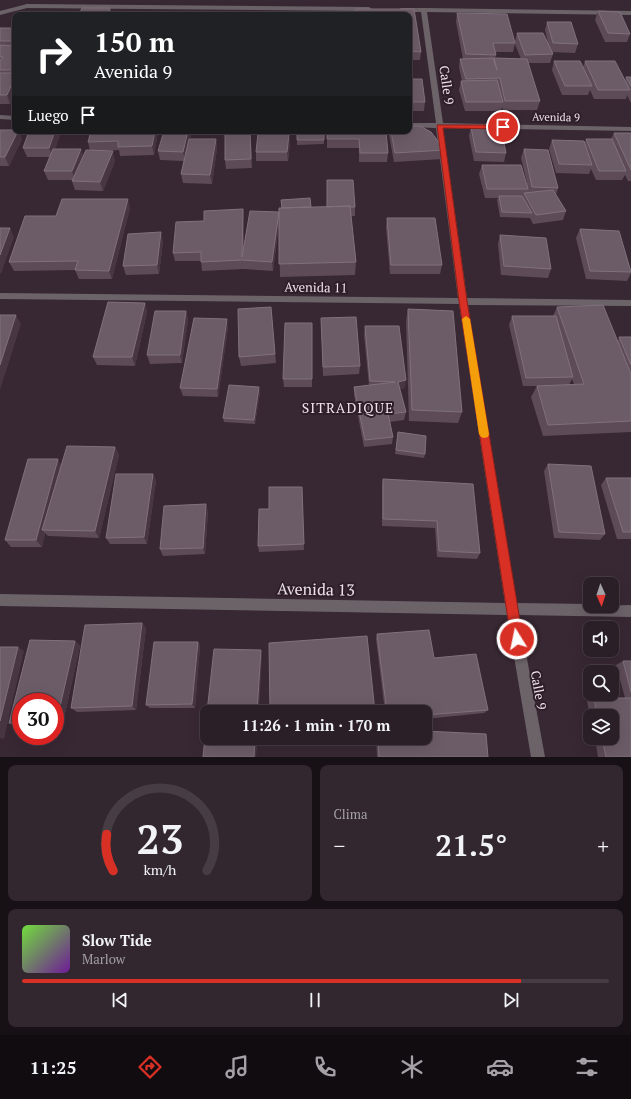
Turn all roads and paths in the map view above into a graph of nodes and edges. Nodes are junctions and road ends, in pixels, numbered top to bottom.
1 (376, 10) edge
2 (392, 10) edge
3 (424, 10) junction
4 (0, 13) edge
5 (631, 13) edge
6 (0, 117) edge
7 (12, 118) edge
8 (412, 125) edge
9 (439, 126) junction
10 (631, 129) edge
11 (0, 296) edge
12 (463, 301) junction
13 (631, 304) edge
14 (0, 600) edge
15 (512, 609) junction
16 (631, 611) edge
17 (538, 757) edge

1 - 4 street
2 - 3 street
3 - 5 street
3 - 9 street, Calle 9
6 - 7 street
8 - 9 street, Avenida 9
9 - 10 street, Avenida 9
9 - 12 street, Calle 9
11 - 12 street, Avenida 11
12 - 13 street, Avenida 11
12 - 15 street, Calle 9
14 - 15 street, Avenida 13
15 - 16 street, Avenida 13
15 - 17 street, Calle 9

